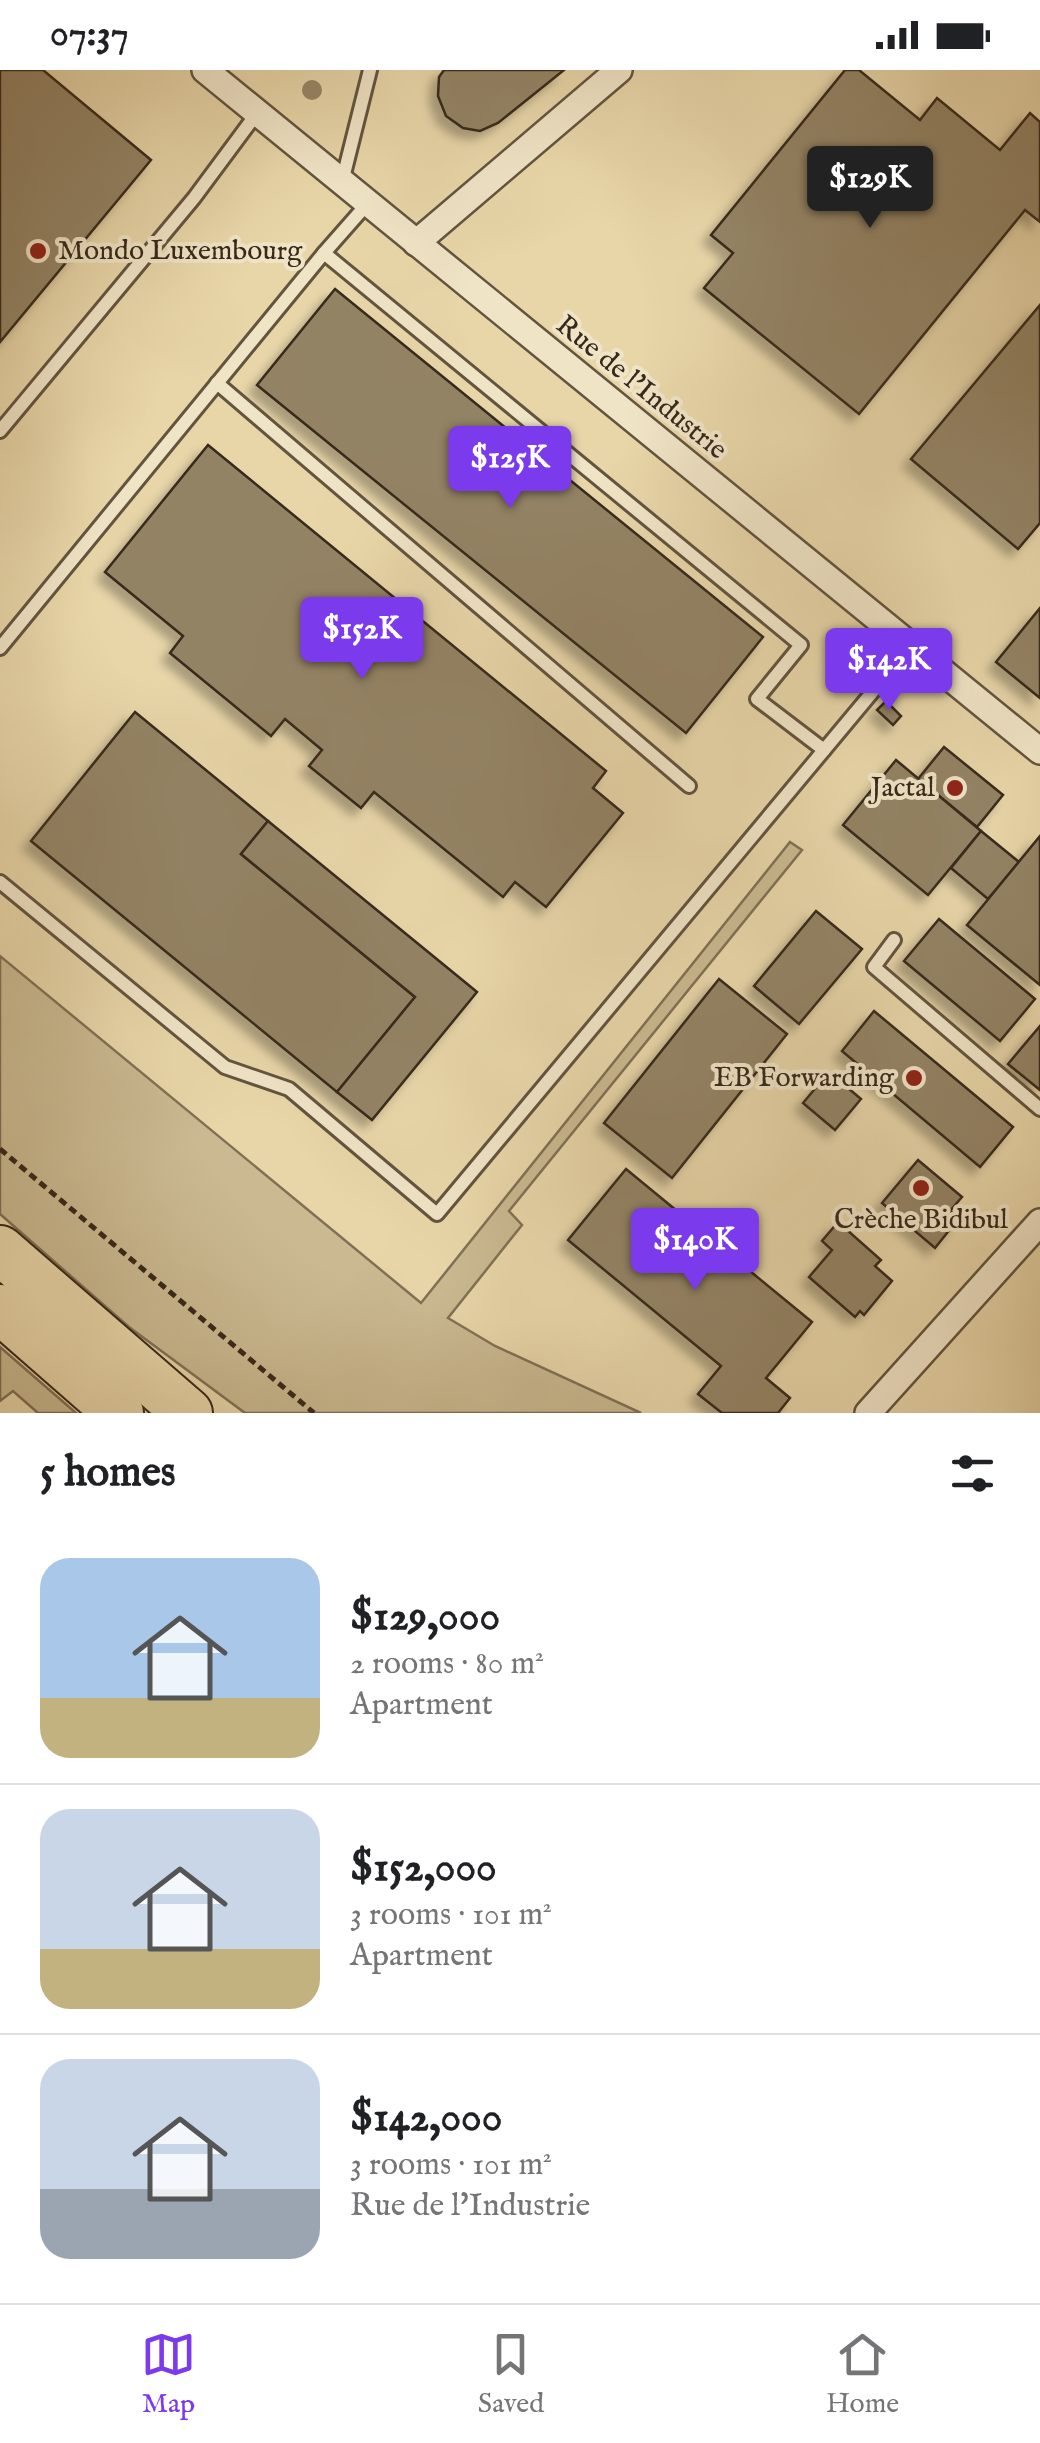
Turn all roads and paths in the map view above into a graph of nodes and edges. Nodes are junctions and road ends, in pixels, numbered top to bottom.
1 (205, 70) edge
2 (370, 70) edge
3 (619, 70) edge
4 (257, 113) junction
5 (342, 182) junction
6 (368, 203) junction
7 (416, 243) junction
8 (324, 252) junction
9 (217, 384) junction
10 (0, 431) edge
11 (910, 647) junction
12 (0, 648) edge
13 (824, 750) junction
14 (1040, 751) edge
15 (688, 786) dead end
16 (0, 882) edge
17 (894, 940) dead end
18 (1040, 1108) edge
19 (0, 1150) edge
20 (1040, 1222) edge
21 (0, 1250) edge
22 (0, 1309) edge
23 (134, 1397) edge
24 (192, 1413) edge
25 (314, 1413) edge
26 (868, 1413) edge

1 - 4 street, Rue de l'Industrie
2 - 5 lane
3 - 7 street
4 - 5 street, Rue de l'Industrie
4 - 10 lane
5 - 6 street, Rue de l'Industrie
6 - 7 street, Rue de l'Industrie
6 - 8 lane
7 - 11 street, Rue de l'Industrie
8 - 9 lane
8 - 13 lane
9 - 12 lane
9 - 15 lane
11 - 13 lane
11 - 14 street, Rue de l'Industrie
13 - 16 lane
17 - 18 lane
19 - 25 path
20 - 26 street
21 - 23 highway
22 - 23 highway
23 - 24 highway

